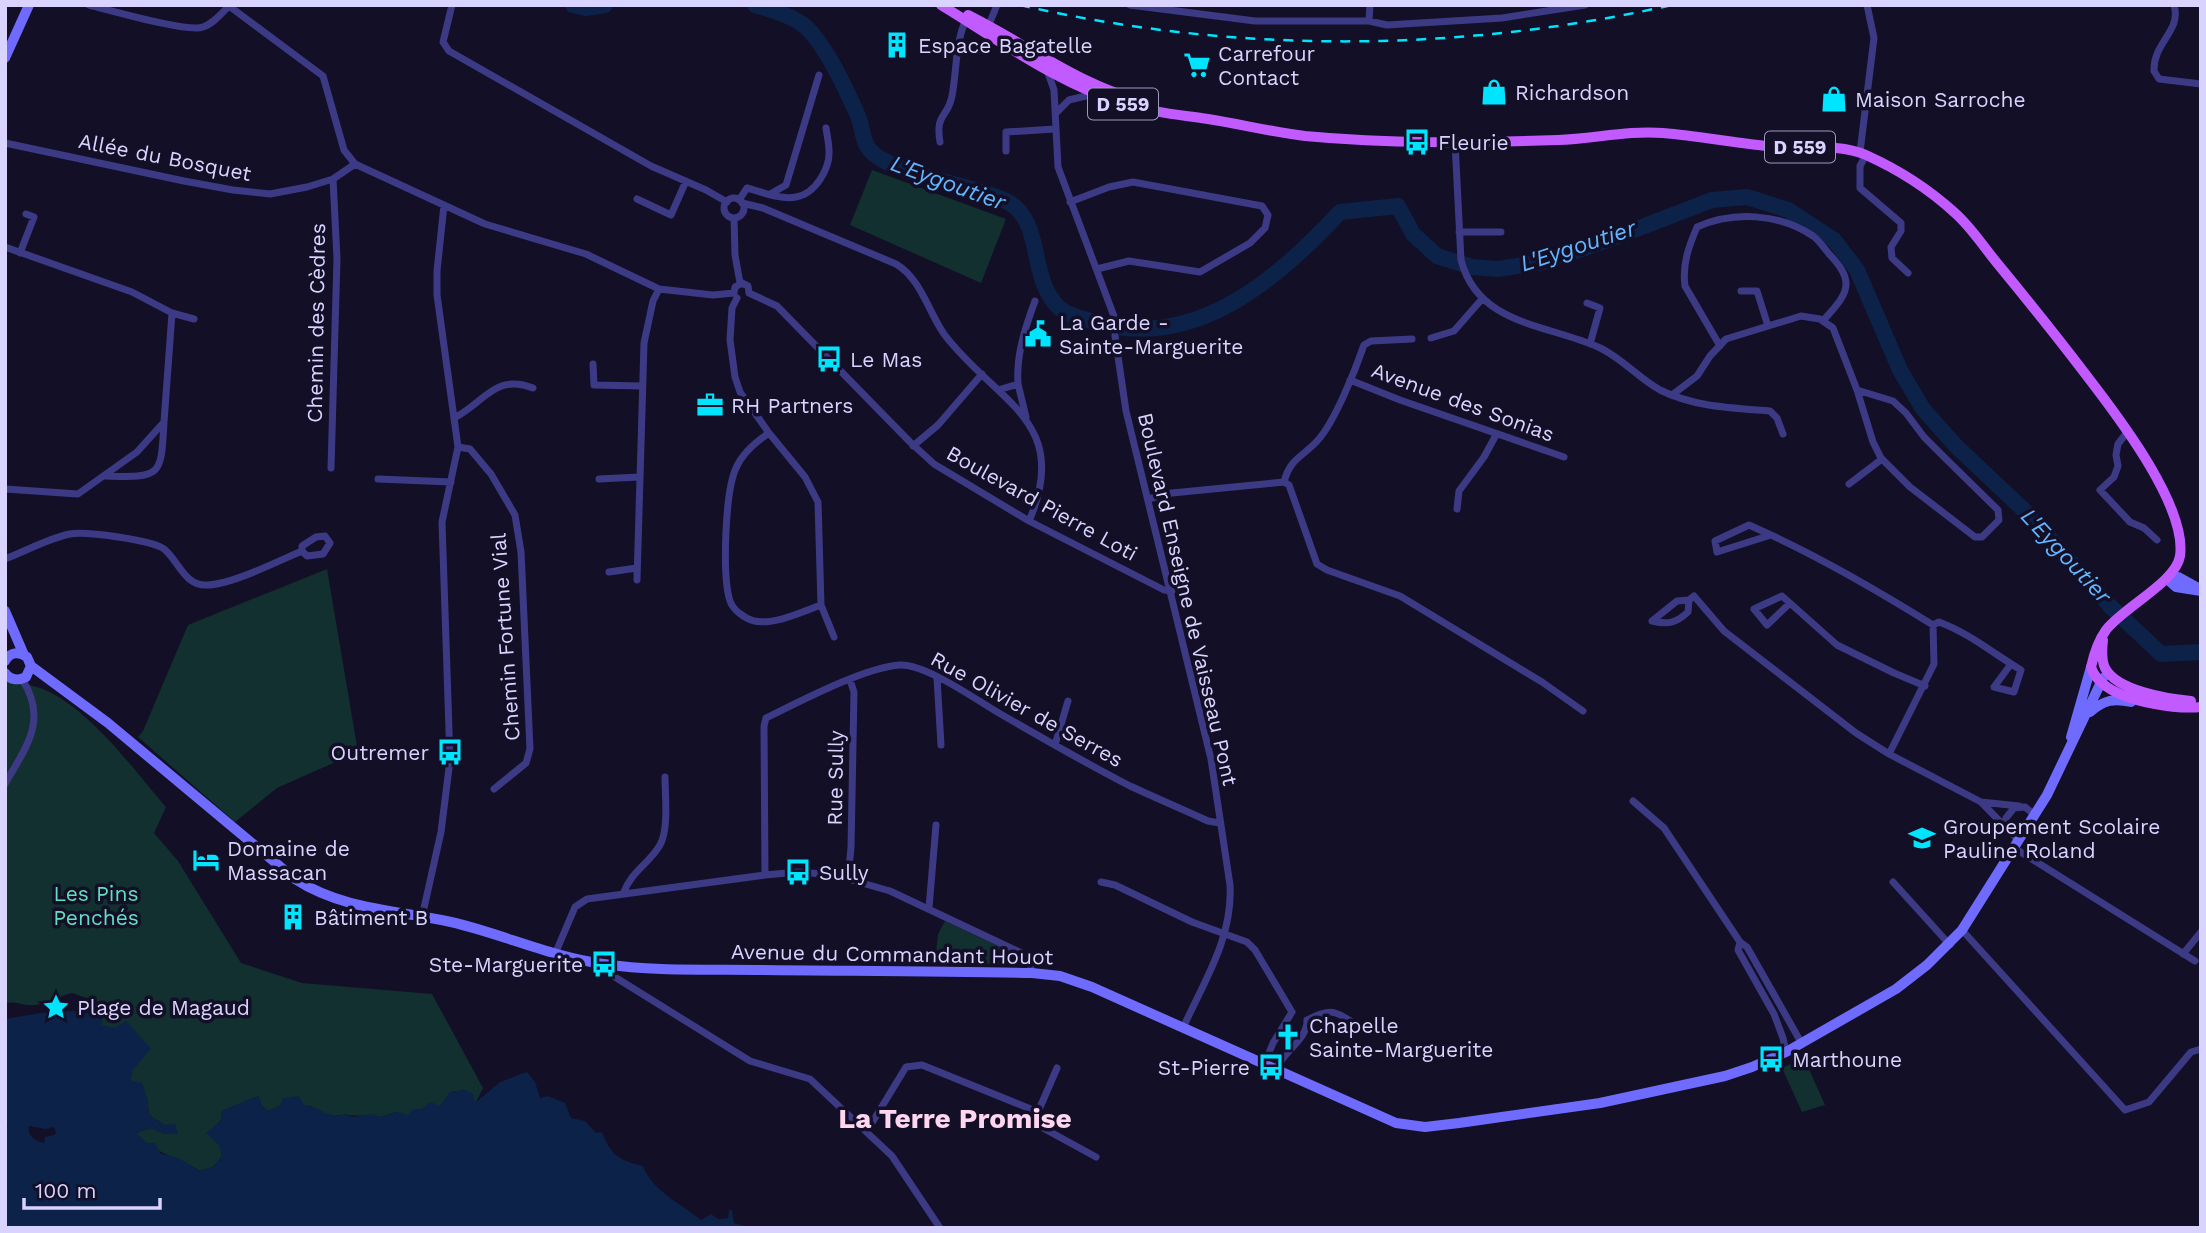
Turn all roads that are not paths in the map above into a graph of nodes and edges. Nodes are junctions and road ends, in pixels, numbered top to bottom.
1 (29, 5) edge
2 (89, 5) edge
3 (229, 5) edge
4 (452, 5) edge
5 (941, 5) edge
6 (997, 5) edge
7 (1130, 5) edge
8 (1209, 5) edge
9 (1370, 5) edge
10 (1585, 5) edge
11 (1867, 5) edge
12 (2174, 5) edge
13 (1208, 15) junction
14 (966, 18) junction
15 (1369, 21) junction
16 (987, 30) junction
17 (5, 58) edge
18 (1045, 68) junction
19 (819, 75) dead end
20 (1077, 83) junction
21 (2201, 84) edge
22 (1054, 90) junction
23 (1056, 114) junction
24 (1208, 119) junction
25 (826, 128) dead end
26 (1055, 129) junction
27 (940, 142) dead end
28 (1455, 142) junction
29 (5, 143) edge
30 (1006, 151) dead end
31 (1863, 154) junction
32 (355, 164) junction
33 (334, 179) junction
34 (685, 181) junction
35 (765, 194) junction
36 (637, 199) dead end
37 (727, 202) junction
38 (741, 202) junction
39 (1070, 202) junction
40 (444, 205) junction
41 (26, 214) dead end
42 (734, 218) junction
43 (1459, 232) junction
44 (1501, 232) dead end
45 (5, 247) edge
46 (20, 253) junction
47 (1097, 269) junction
48 (1908, 273) dead end
49 (740, 283) junction
50 (659, 289) junction
51 (1741, 290) dead end
52 (749, 293) junction
53 (736, 295) junction
54 (1482, 299) junction
55 (1035, 301) dead end
56 (1587, 303) dead end
57 (172, 313) junction
58 (194, 319) dead end
59 (1823, 321) junction
60 (1768, 326) junction
61 (1118, 327) dead end
62 (1115, 336) dead end
63 (1431, 338) dead end
64 (1412, 339) dead end
65 (1590, 344) junction
66 (1720, 346) junction
67 (593, 364) dead end
68 (982, 374) junction
69 (1350, 380) junction
70 (1018, 384) junction
71 (642, 386) junction
72 (533, 388) dead end
73 (998, 390) junction
74 (1857, 390) junction
75 (1672, 395) junction
76 (454, 418) junction
77 (1026, 418) junction
78 (164, 422) junction
79 (2128, 430) junction
80 (769, 433) junction
81 (1783, 434) dead end
82 (1496, 435) junction
83 (913, 446) junction
84 (458, 447) junction
85 (1564, 457) dead end
86 (1882, 459) junction
87 (331, 468) dead end
88 (106, 476) junction
89 (639, 477) junction
90 (378, 479) dead end
91 (599, 479) dead end
92 (452, 482) junction
93 (1284, 482) junction
94 (1849, 484) dead end
95 (5, 489) edge
96 (1148, 499) junction
97 (1457, 509) dead end
98 (1029, 521) junction
99 (1771, 535) junction
100 (2157, 540) dead end
101 (302, 551) dead end
102 (5, 559) edge
103 (2179, 561) junction
104 (637, 568) junction
105 (609, 572) dead end
106 (2169, 577) junction
107 (637, 580) dead end
108 (2198, 589) edge
109 (1172, 591) junction
110 (1691, 598) junction
111 (1789, 604) junction
112 (821, 605) junction
113 (5, 611) edge
114 (1933, 625) junction
115 (2106, 630) junction
116 (14, 636) junction
117 (834, 637) dead end
118 (24, 655) junction
119 (7, 658) edge
120 (2011, 664) dead end
121 (31, 666) junction
122 (2104, 666) junction
123 (2091, 667) junction
124 (5, 673) edge
125 (24, 678) junction
126 (937, 678) junction
127 (850, 680) junction
128 (2100, 681) junction
129 (2120, 682) junction
130 (1925, 685) junction
131 (2083, 693) junction
132 (73, 697) junction
133 (1068, 701) dead end
134 (2201, 705) edge
135 (2162, 707) junction
136 (1583, 710) dead end
137 (2088, 715) junction
138 (941, 745) dead end
139 (1055, 745) junction
140 (2068, 750) junction
141 (1889, 754) junction
142 (665, 778) dead end
143 (5, 784) edge
144 (494, 789) dead end
145 (1633, 801) dead end
146 (1981, 802) junction
147 (2020, 806) junction
148 (2035, 815) junction
149 (1220, 823) junction
150 (936, 825) dead end
151 (2005, 828) junction
152 (2016, 845) junction
153 (765, 875) junction
154 (848, 878) junction
155 (1101, 882) dead end
156 (1894, 882) dead end
157 (624, 894) junction
158 (929, 908) junction
159 (422, 917) junction
160 (1962, 930) junction
161 (2201, 932) edge
162 (1225, 933) junction
163 (1740, 942) junction
164 (1950, 945) junction
165 (555, 954) junction
166 (2183, 954) junction
167 (2195, 961) dead end
168 (608, 965) junction
169 (1032, 973) junction
170 (1292, 1012) junction
171 (1307, 1020) junction
172 (1356, 1025) dead end
173 (1183, 1028) junction
174 (1802, 1044) junction
175 (2201, 1049) edge
176 (1786, 1052) junction
177 (1265, 1063) junction
178 (1057, 1068) dead end
179 (1276, 1069) junction
180 (1038, 1112) junction
181 (867, 1131) junction
182 (1096, 1157) dead end
183 (940, 1228) edge

1 - 17 main road
2 - 3 street
3 - 32 street
4 - 34 street
5 - 14 main road, D 559
6 - 16 street
7 - 13 street
8 - 13 street
9 - 15 street
10 - 15 street
11 - 31 street
12 - 21 street
13 - 15 street
14 - 16 main road, D 559
14 - 27 street
16 - 18 main road, D 559
16 - 20 main road, D 559
18 - 20 main road, D 559
18 - 22 street
19 - 35 street
20 - 22 street
20 - 23 street
20 - 24 main road, D 559
20 - 24 main road, D 559
22 - 23 street
23 - 26 street
24 - 28 main road, D 559
25 - 35 street
26 - 30 street
26 - 39 street
28 - 31 main road, D 559
28 - 43 street
29 - 33 street, Allée du Bosquet
31 - 48 street
31 - 79 main road, D 559
32 - 33 street, Allée du Bosquet
32 - 40 street
33 - 87 street, Chemin des Cèdres
34 - 36 street
34 - 37 street
35 - 38 street
37 - 38 street
37 - 42 street
38 - 42 street
38 - 68 street
39 - 47 street
39 - 47 street
40 - 50 street
40 - 76 street
41 - 46 street
42 - 49 street
43 - 44 street
43 - 54 street
45 - 46 street
46 - 57 street
47 - 61 street
49 - 52 street
49 - 53 street
50 - 53 street
50 - 71 street
51 - 60 street
52 - 53 street
52 - 83 street, Boulevard Pierre Loti
53 - 80 street
54 - 63 street
54 - 65 street
55 - 70 street
56 - 65 street
57 - 58 street
57 - 78 street
59 - 60 street
59 - 66 street
59 - 74 street
60 - 66 street
62 - 96 street, Boulevard Enseigne de Vaisseau Pont
64 - 69 street
65 - 75 street
66 - 75 street
67 - 71 street
68 - 73 street
68 - 83 street
69 - 82 street, Avenue des Sonias
69 - 93 street
70 - 73 street
70 - 77 street
71 - 89 street
72 - 76 street
73 - 77 street
74 - 86 street
74 - 86 street
75 - 81 street
76 - 84 street
77 - 98 street
78 - 88 street
78 - 88 street
79 - 100 street
79 - 103 main road, D 559
80 - 112 street
80 - 112 street
82 - 85 street, Avenue des Sonias
82 - 97 street
83 - 98 street, Boulevard Pierre Loti
84 - 92 street
84 - 144 street, Chemin Fortune Vial
86 - 94 street
88 - 95 street
89 - 91 street
89 - 104 street
90 - 92 street
92 - 159 street
93 - 96 street
93 - 136 street
96 - 109 street, Boulevard Enseigne de Vaisseau Pont
98 - 109 street, Boulevard Pierre Loti
99 - 99 street
99 - 114 street
101 - 102 street
103 - 106 main road
103 - 108 main road
104 - 105 street
104 - 107 street
106 - 108 main road
106 - 115 main road
109 - 149 street, Boulevard Enseigne de Vaisseau Pont
110 - 110 street
110 - 141 street
111 - 111 street
111 - 130 street
112 - 117 street
113 - 116 main road
114 - 120 street
114 - 130 street
115 - 122 main road
115 - 123 main road
116 - 118 main road
116 - 119 main road
118 - 119 main road
118 - 121 main road
121 - 125 main road
121 - 132 main road, Avenue du Commandant Houot
122 - 128 main road, Avenue du Commandant Houot
122 - 129 main road
123 - 128 main road
123 - 131 main road, Avenue du Commandant Houot
124 - 125 main road, Avenue du Commandant Houot
125 - 132 main road, Avenue du Commandant Houot
125 - 143 street
126 - 127 street, Rue Olivier de Serres
126 - 138 street
126 - 139 street, Rue Olivier de Serres
127 - 153 street, Rue Olivier de Serres
127 - 154 street, Rue Sully
128 - 129 main road
128 - 131 main road
128 - 135 main road
128 - 137 main road, Avenue du Commandant Houot
129 - 134 main road
130 - 141 street
131 - 140 main road, Avenue du Commandant Houot
132 - 159 main road, Avenue du Commandant Houot
133 - 139 street
134 - 135 main road
135 - 137 main road
137 - 140 main road, Avenue du Commandant Houot
139 - 149 street, Rue Olivier de Serres
140 - 148 main road, Avenue du Commandant Houot
141 - 146 street
142 - 157 street
145 - 163 street
146 - 147 street
146 - 151 street
147 - 148 street
147 - 151 street
148 - 152 main road, Avenue du Commandant Houot
149 - 162 street, Boulevard Enseigne de Vaisseau Pont
150 - 158 street
151 - 152 street
152 - 160 main road, Avenue du Commandant Houot
152 - 166 street
153 - 154 street
153 - 157 street
154 - 158 street
155 - 162 street
156 - 164 street
157 - 165 street
158 - 169 street
159 - 165 main road, Avenue du Commandant Houot
160 - 164 main road, Avenue du Commandant Houot
160 - 175 street
161 - 166 street
162 - 170 street
162 - 173 street, Boulevard Enseigne de Vaisseau Pont
163 - 174 street
163 - 176 street
164 - 174 main road, Avenue du Commandant Houot
165 - 168 main road, Avenue du Commandant Houot
166 - 167 street
168 - 169 main road, Avenue du Commandant Houot
168 - 181 street
169 - 173 main road, Avenue du Commandant Houot
170 - 171 street
170 - 177 street
171 - 172 street
171 - 179 street
173 - 177 main road, Avenue du Commandant Houot
174 - 176 main road, Avenue du Commandant Houot
176 - 179 main road, Avenue du Commandant Houot
177 - 179 main road, Avenue du Commandant Houot
178 - 180 street
180 - 181 street
180 - 182 street
181 - 183 street

